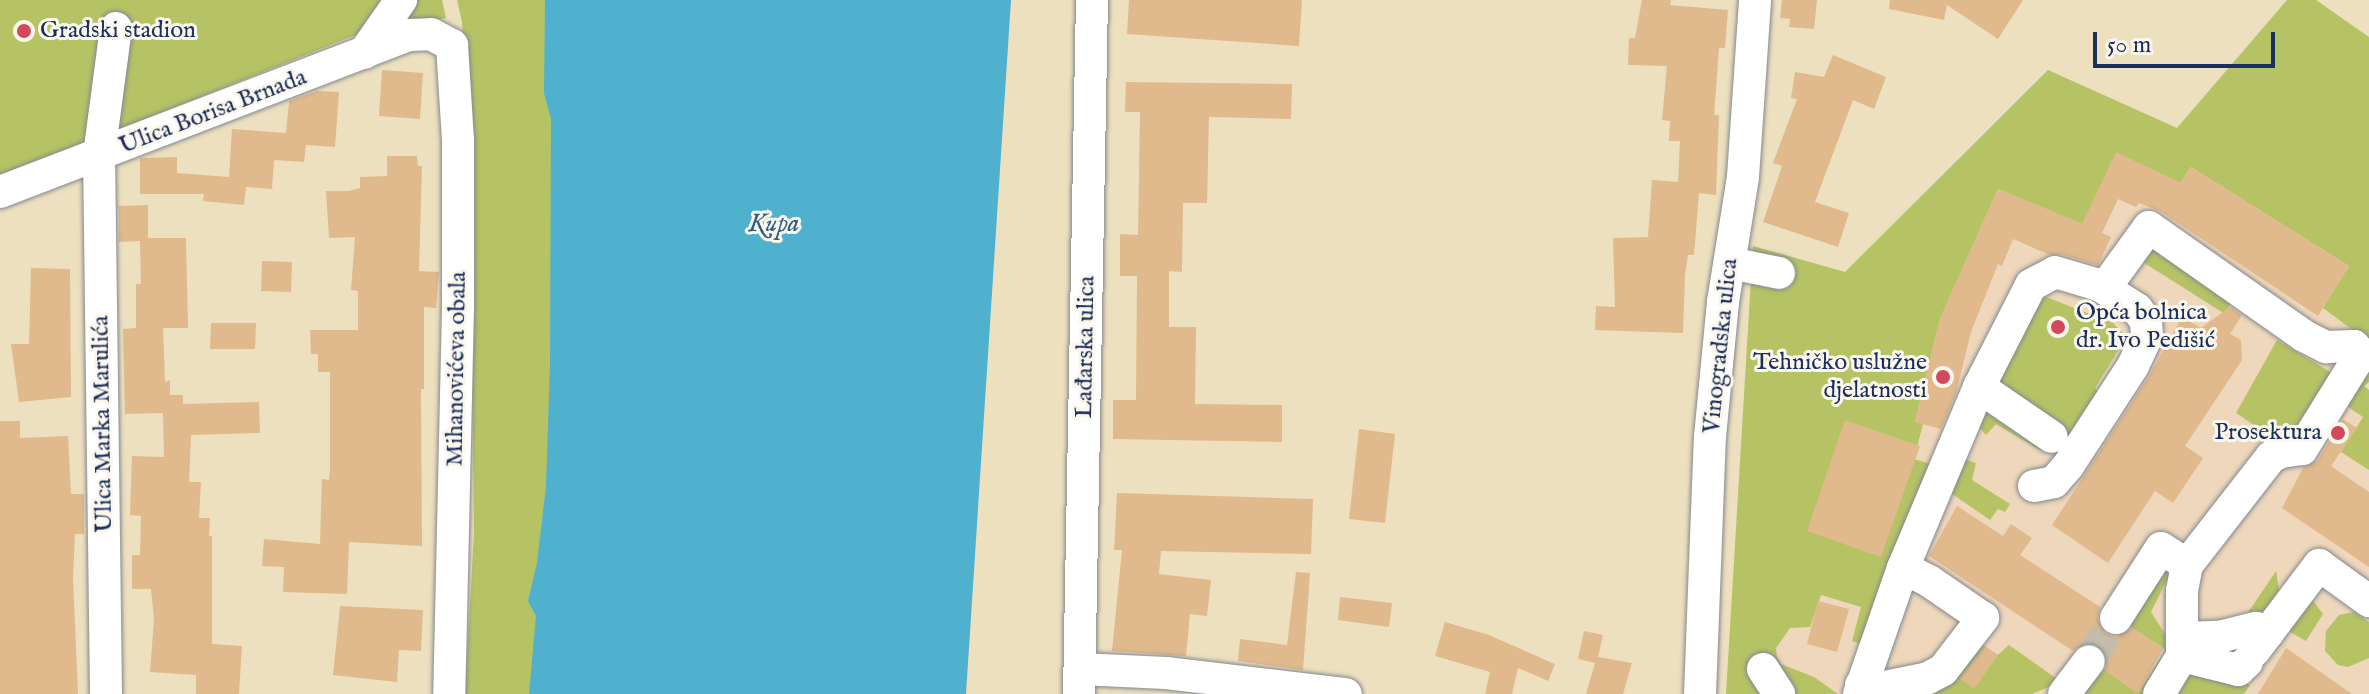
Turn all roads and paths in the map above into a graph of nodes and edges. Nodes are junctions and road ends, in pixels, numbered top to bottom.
1 (401, 0) edge
2 (1092, 0) edge
3 (1755, 0) edge
4 (116, 28) dead end
5 (452, 45) joint
6 (362, 55) junction
7 (99, 155) junction
8 (0, 192) edge
9 (1730, 263) junction
10 (1779, 273) dead end
11 (2099, 285) junction
12 (1979, 387) junction
13 (2052, 437) dead end
14 (2034, 486) dead end
15 (2187, 565) junction
16 (1903, 568) junction
17 (2369, 601) edge
18 (2116, 618) tunnel mouth
19 (2183, 647) junction
20 (2089, 661) tunnel mouth
21 (1080, 681) edge
22 (1860, 690) edge
23 (106, 694) edge
24 (449, 694) edge
25 (1346, 694) edge
26 (1700, 694) edge
27 (2064, 694) edge
28 (2159, 694) edge

1 - 6 street
2 - 21 street, Lađarska ulica
3 - 9 street, Vinogradska ulica
4 - 7 street, Ulica Marka Marulića
5 - 6 street, Ulica Borisa Brnada
5 - 24 street, Mihanovićeva obala
6 - 7 street, Ulica Borisa Brnada
7 - 8 street, Ulica Borisa Brnada
7 - 23 street, Ulica Marka Marulića
9 - 10 street
9 - 26 street, Vinogradska ulica
11 - 12 street
11 - 14 street
11 - 15 street
12 - 13 street
12 - 16 street
15 - 18 street
15 - 19 street
16 - 22 street
16 - 22 street
17 - 19 street
19 - 28 street
20 - 27 street
21 - 25 street

